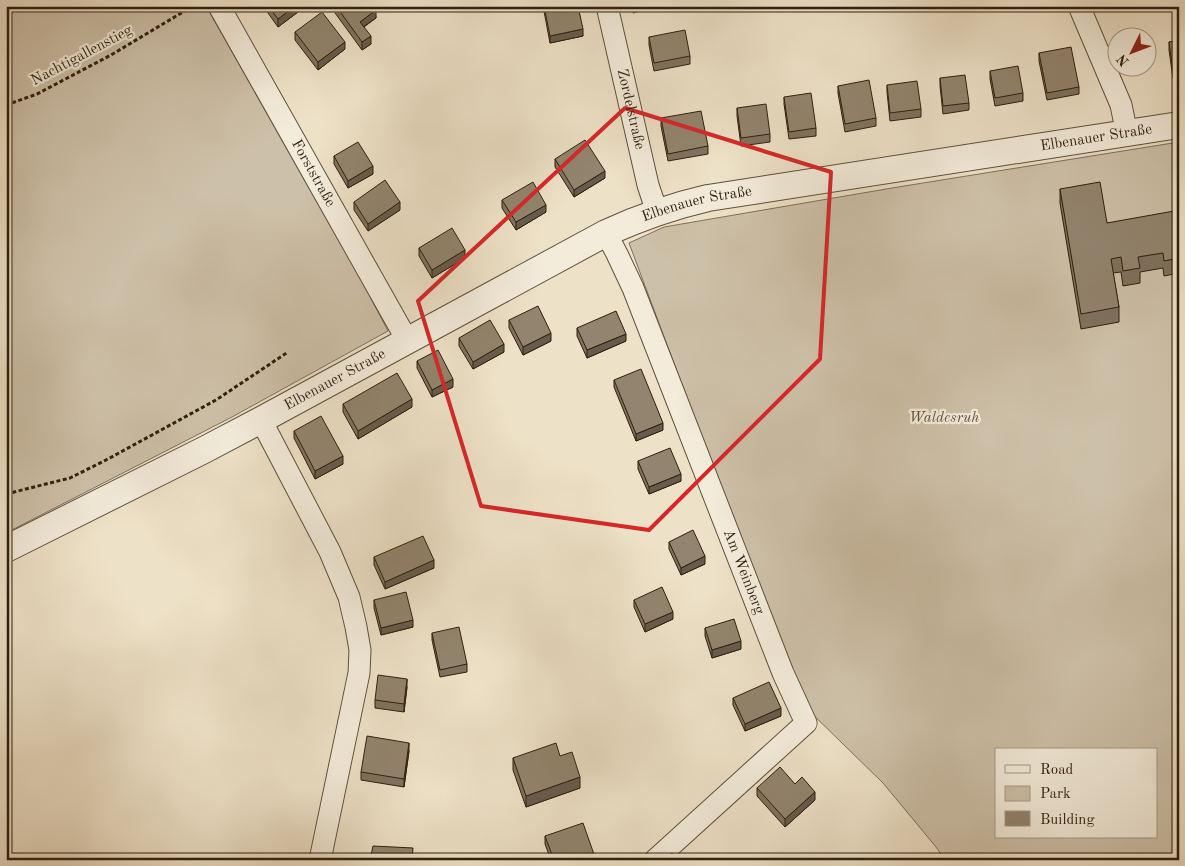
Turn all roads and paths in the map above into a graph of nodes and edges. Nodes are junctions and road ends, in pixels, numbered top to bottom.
1 (193, 6) edge
2 (219, 6) edge
3 (607, 6) edge
4 (1079, 6) edge
5 (6, 105) edge
6 (1179, 125) edge
7 (1127, 134) junction
8 (657, 212) junction
9 (606, 233) junction
10 (407, 340) junction
11 (288, 352) dead end
12 (261, 420) junction
13 (6, 494) edge
14 (6, 549) edge
15 (320, 860) edge
16 (655, 860) edge

1 - 5 path, Nachtigallenstieg
2 - 10 street, Forststraße
3 - 8 street, Zordelstraße
4 - 7 street
6 - 7 street, Elbenauer Straße
7 - 8 street, Elbenauer Straße
8 - 9 street, Elbenauer Straße
9 - 10 street, Elbenauer Straße
9 - 16 street, Am Weinberg
10 - 12 street, Elbenauer Straße
11 - 13 path
12 - 14 street, Elbenauer Straße
12 - 15 street

